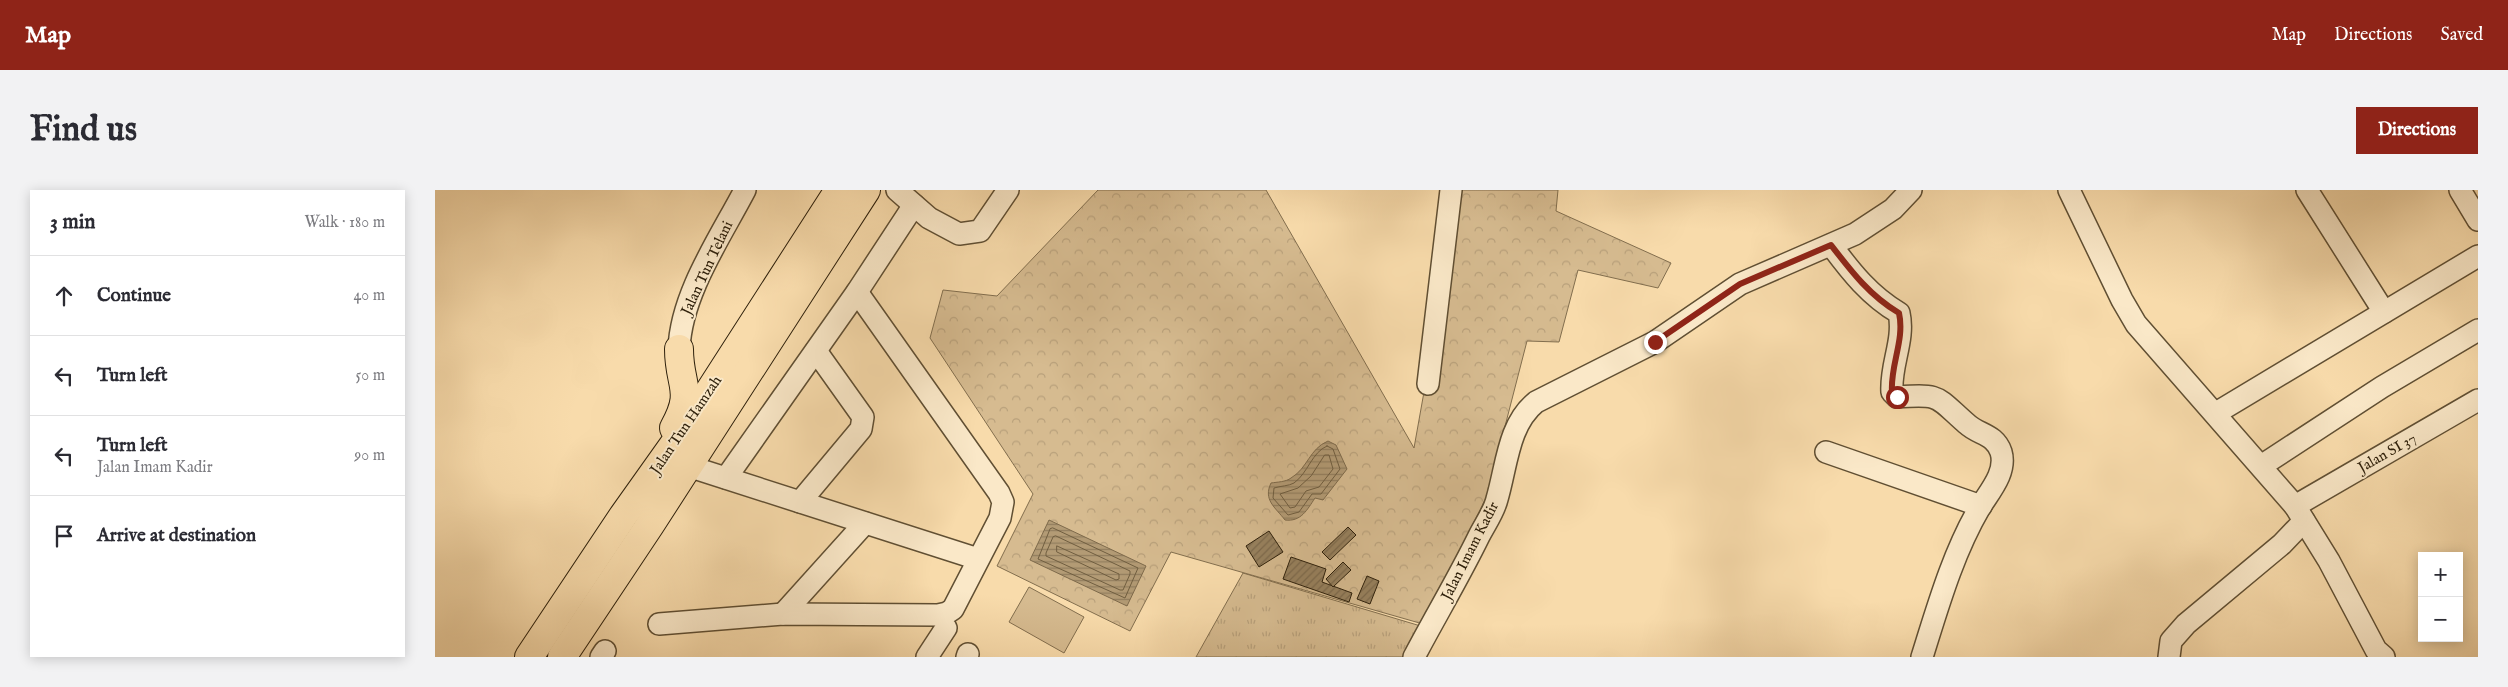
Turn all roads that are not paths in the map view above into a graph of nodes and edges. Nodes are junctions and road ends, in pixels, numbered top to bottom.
1 (745, 190) edge
2 (839, 190) edge
3 (866, 190) edge
4 (897, 190) edge
5 (1008, 190) edge
6 (1451, 190) edge
7 (1911, 190) edge
8 (2069, 190) edge
9 (2307, 190) edge
10 (2460, 190) edge
11 (914, 205) junction
12 (2478, 220) edge
13 (1831, 245) junction
14 (2478, 256) edge
15 (791, 268) junction
16 (857, 292) junction
17 (2384, 312) junction
18 (2478, 330) edge
19 (679, 349) junction
20 (816, 351) junction
21 (1428, 384) dead end
22 (2478, 400) edge
23 (2216, 413) junction
24 (1826, 452) dead end
25 (688, 466) junction
26 (2261, 466) junction
27 (726, 478) junction
28 (800, 502) junction
29 (1981, 506) junction
30 (2300, 514) junction
31 (623, 516) junction
32 (865, 523) junction
33 (978, 559) junction
34 (783, 614) junction
35 (659, 624) dead end
36 (946, 628) dead end
37 (569, 652) edge
38 (529, 657) edge
39 (927, 657) edge
40 (1414, 657) edge
41 (1922, 657) edge
42 (2169, 657) edge
43 (2384, 657) edge

1 - 19 street, Jalan Tun Telani
2 - 15 main road, Jalan Tun Hamzah
3 - 25 main road, Jalan Tun Hamzah
4 - 11 street
5 - 11 street
6 - 21 street
7 - 13 street, Jalan Imam Kadir
8 - 23 street
9 - 17 street
10 - 12 street
11 - 16 street
13 - 29 street
13 - 40 street, Jalan Imam Kadir
14 - 17 street
15 - 19 main road
15 - 31 main road, Jalan Tun Hamzah
16 - 20 street
16 - 33 street
17 - 23 street
18 - 26 street
19 - 31 main road
20 - 27 street
20 - 28 street
22 - 30 street, Jalan SI 37
23 - 26 street
24 - 29 street
25 - 27 street
25 - 37 main road, Jalan Tun Hamzah
26 - 30 street
27 - 28 street
28 - 32 street
29 - 41 street
30 - 42 street, Jalan SI 37
30 - 43 street
31 - 38 main road, Jalan Tun Hamzah
32 - 33 street
32 - 34 street
33 - 34 street
34 - 35 street
36 - 39 street

